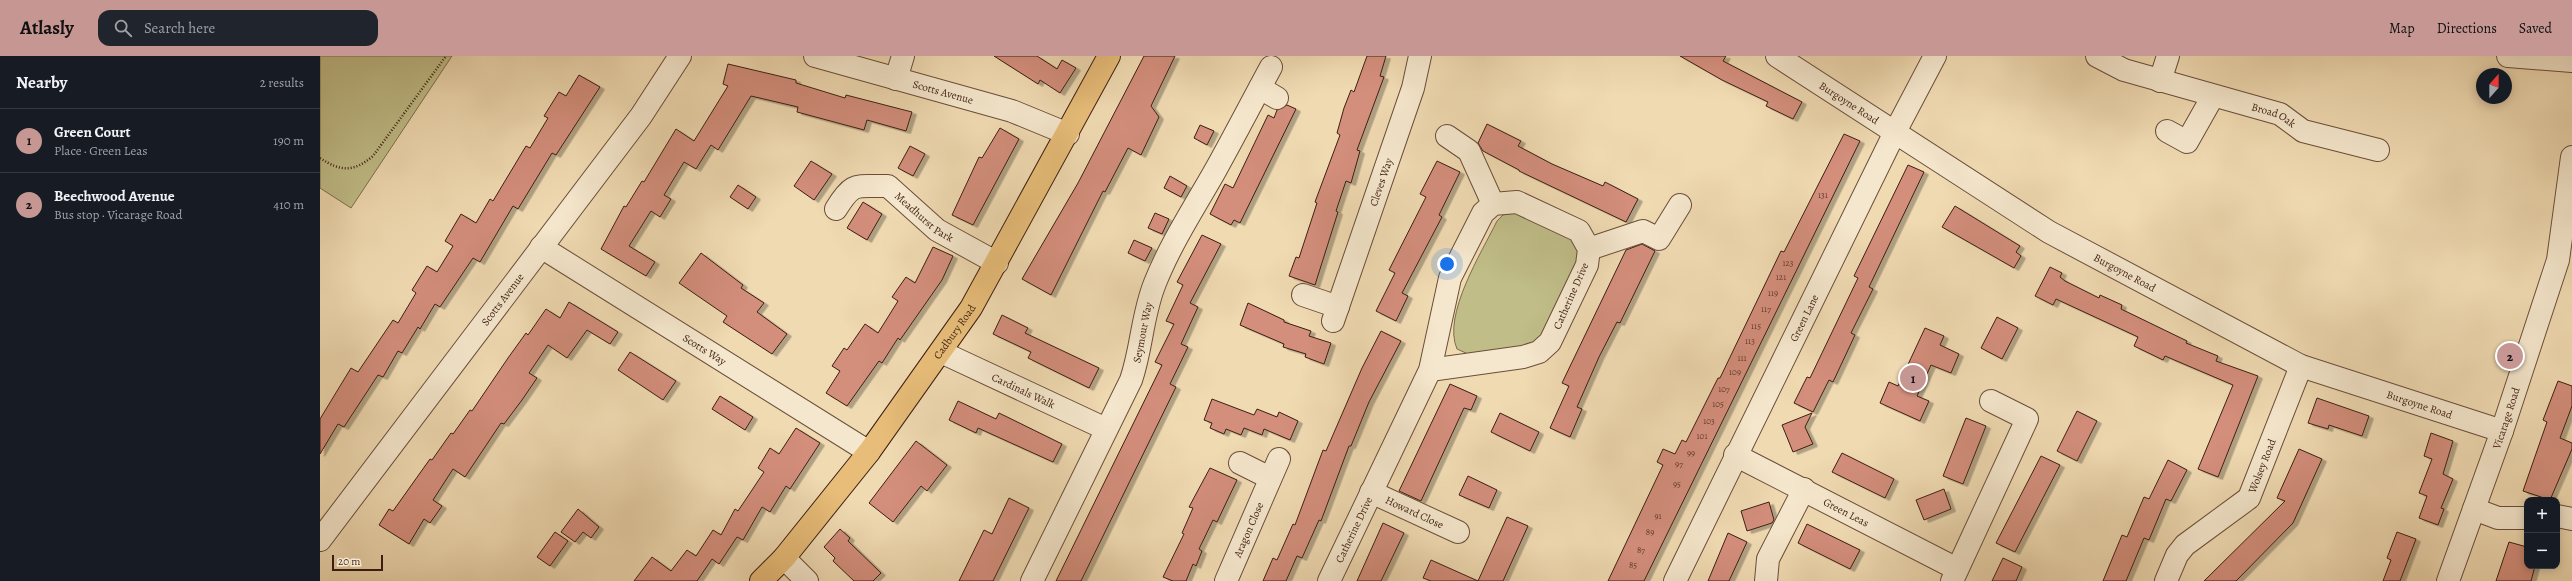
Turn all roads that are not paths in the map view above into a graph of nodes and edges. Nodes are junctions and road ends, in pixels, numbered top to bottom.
1 (680, 56) edge
2 (815, 56) edge
3 (903, 56) edge
4 (1110, 56) edge
5 (1420, 56) edge
6 (1777, 56) edge
7 (1935, 56) edge
8 (2097, 56) edge
9 (2168, 56) edge
10 (2508, 56) edge
11 (2572, 61) edge
12 (1271, 67) dead end
13 (896, 79) junction
14 (2160, 81) junction
15 (2213, 96) junction
16 (2167, 131) dead end
17 (1895, 132) junction
18 (1068, 134) junction
19 (1447, 136) dead end
20 (2378, 150) dead end
21 (2572, 157) edge
22 (1493, 204) junction
23 (1680, 205) dead end
24 (836, 209) dead end
25 (541, 247) junction
26 (1589, 249) junction
27 (2565, 262) edge
28 (997, 263) junction
29 (1303, 295) dead end
30 (941, 352) junction
31 (2301, 366) junction
32 (1430, 370) junction
33 (1991, 401) dead end
34 (1106, 429) junction
35 (2502, 431) junction
36 (869, 452) junction
37 (1735, 455) junction
38 (1240, 463) dead end
39 (1804, 489) junction
40 (1371, 492) junction
41 (2474, 509) junction
42 (2560, 517) edge
43 (2524, 518) edge
44 (2572, 519) edge
45 (1458, 532) dead end
46 (320, 540) edge
47 (784, 558) junction
48 (1954, 575) edge
49 (761, 581) edge
50 (807, 581) edge
51 (1032, 581) edge
52 (1226, 581) edge
53 (1329, 581) edge
54 (1675, 581) edge
55 (1766, 581) edge
56 (2166, 581) edge
57 (2448, 581) edge

1 - 25 street, Scotts Avenue
2 - 13 street, Scotts Avenue
3 - 13 street
4 - 18 main road, Cadbury Road
5 - 29 street, Cleves Way
6 - 17 street, Burgoyne Road
7 - 17 street, Green Lane
8 - 14 street, Broad Oak
9 - 14 street
10 - 11 street
12 - 34 street, Seymour Way
13 - 18 street, Scotts Avenue
14 - 15 street, Broad Oak
15 - 16 street
15 - 20 street, Broad Oak
17 - 31 street, Burgoyne Road
17 - 37 street, Green Lane
18 - 28 main road, Cadbury Road
19 - 22 street
21 - 27 street, Vicarage Road
22 - 26 street, Catherine Drive
22 - 32 street, Catherine Drive
23 - 26 street
24 - 28 street, Meadhurst Park
25 - 36 street, Scotts Way
25 - 46 street, Scotts Avenue
26 - 32 street, Catherine Drive
27 - 35 street, Vicarage Road
28 - 30 main road, Cadbury Road
30 - 34 street, Cardinals Walk
30 - 36 main road, Cadbury Road
31 - 35 street, Burgoyne Road
31 - 56 street, Wolsey Road
32 - 40 street, Catherine Drive
33 - 48 street, Green Leas
34 - 51 street, Seymour Way
35 - 41 street, Vicarage Road
36 - 47 main road, Cadbury Road
37 - 39 street, Green Leas
37 - 54 street, Green Lane
38 - 52 street, Aragon Close
39 - 48 street, Green Leas
39 - 55 street
40 - 45 street, Howard Close
40 - 53 street, Catherine Drive
41 - 43 street
41 - 57 street, Vicarage Road
42 - 44 street
47 - 49 main road, Cadbury Road
47 - 50 street

